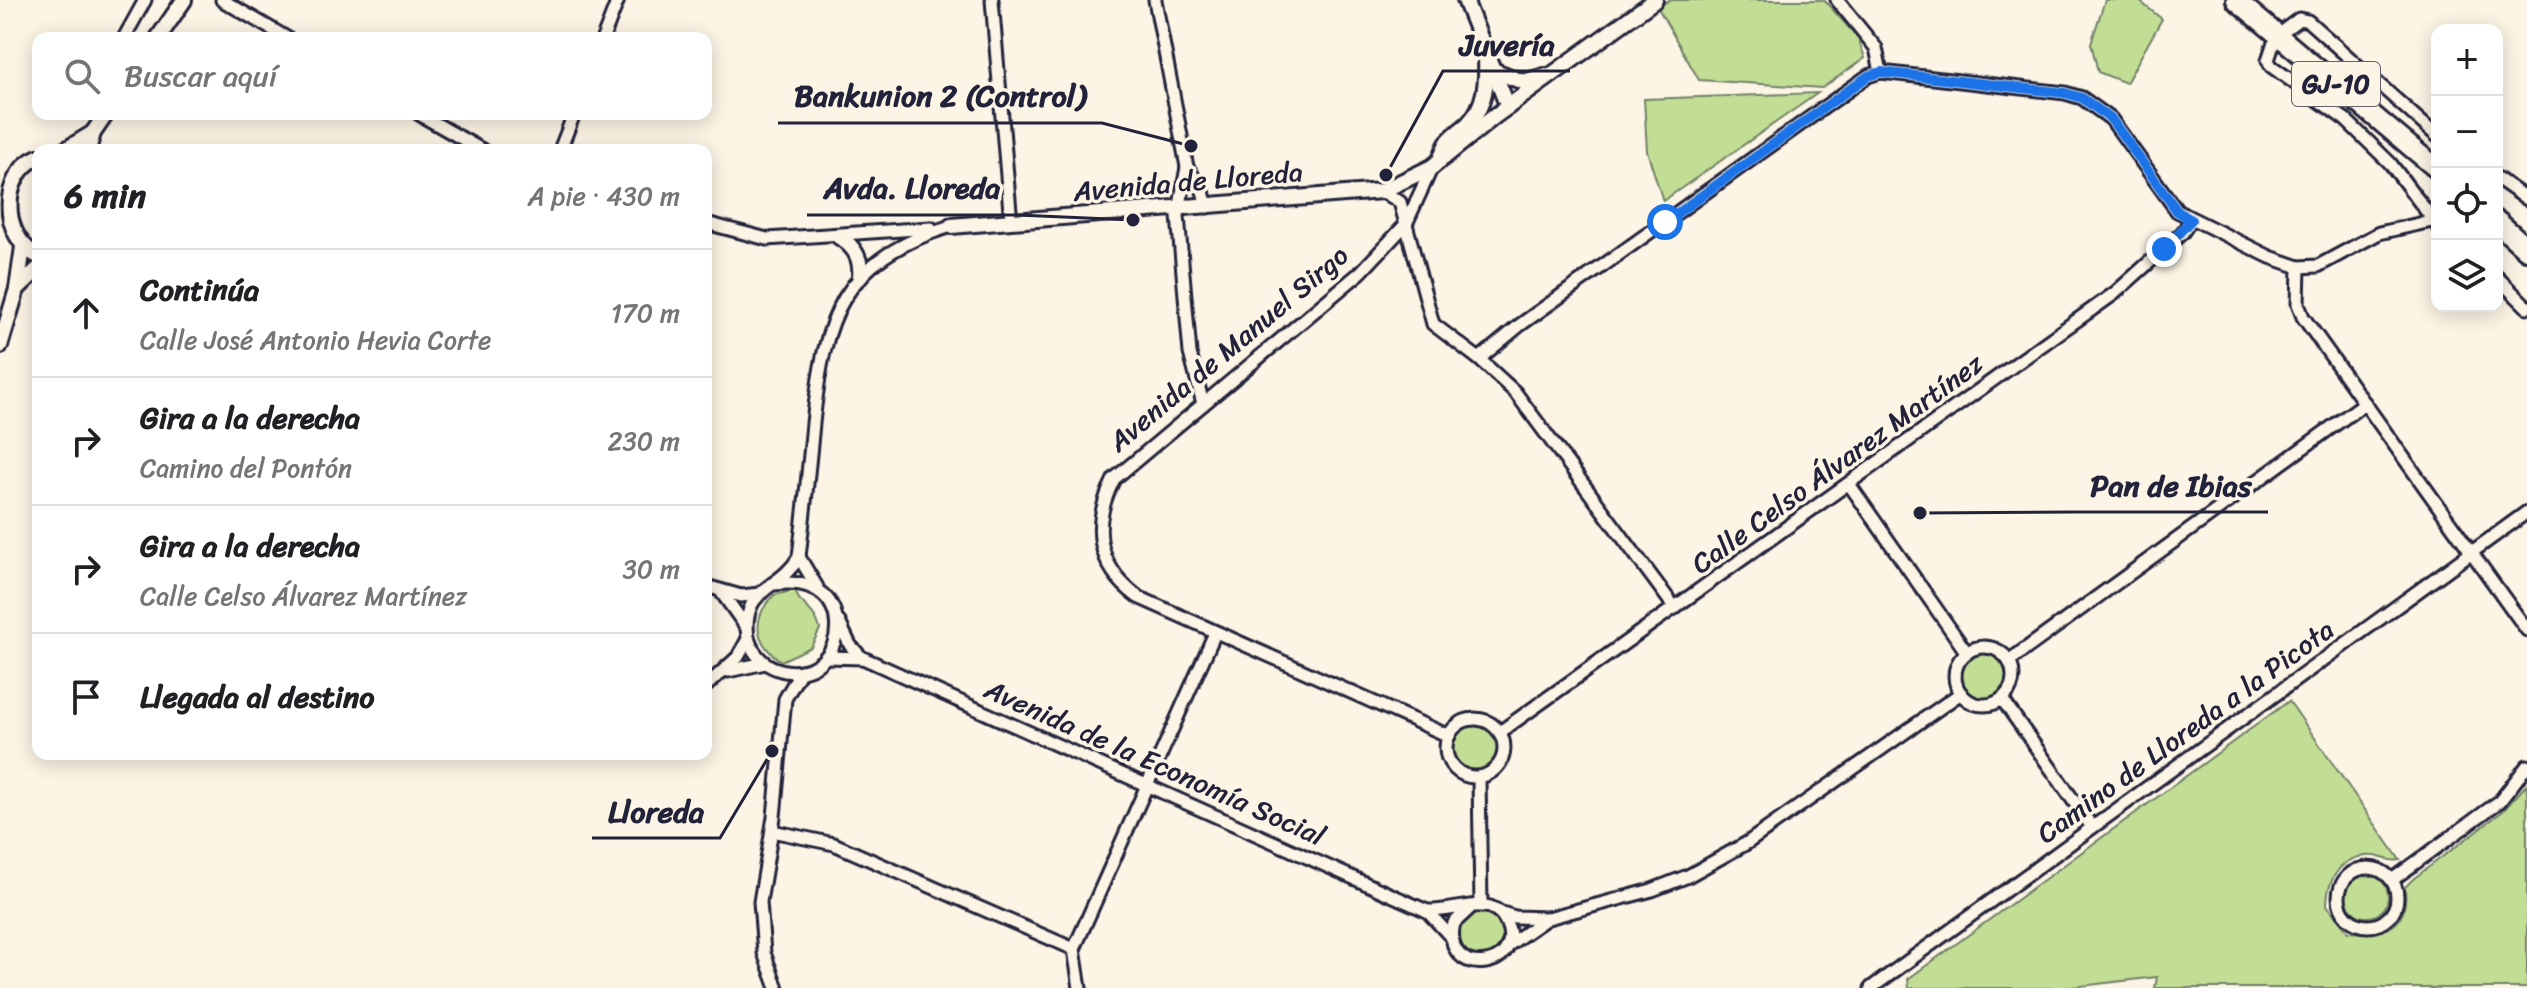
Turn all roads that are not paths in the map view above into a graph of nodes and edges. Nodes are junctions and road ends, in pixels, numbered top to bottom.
1 (145, 0) edge
2 (184, 0) edge
3 (222, 0) edge
4 (618, 0) edge
5 (992, 0) edge
6 (1155, 0) edge
7 (1465, 0) edge
8 (1655, 0) edge
9 (1837, 0) edge
10 (2236, 0) edge
11 (2287, 28) dead end
12 (127, 32) edge
13 (162, 32) edge
14 (277, 32) edge
15 (605, 32) edge
16 (2273, 45) dead end
17 (1490, 63) junction
18 (1881, 72) junction
19 (1553, 74) junction
20 (1508, 107) junction
21 (102, 120) edge
22 (430, 120) edge
23 (572, 120) edge
24 (2431, 131) edge
25 (93, 133) junction
26 (75, 144) edge
27 (90, 144) edge
28 (472, 144) edge
29 (562, 144) edge
30 (32, 160) edge
31 (1437, 163) junction
32 (1187, 167) junction
33 (2436, 168) edge
34 (2503, 182) edge
35 (1382, 191) junction
36 (2, 197) edge
37 (2527, 199) edge
38 (1207, 207) junction
39 (1178, 209) junction
40 (1010, 211) dead end
41 (2431, 218) edge
42 (3, 219) edge
43 (2191, 220) junction
44 (2503, 223) edge
45 (1406, 224) junction
46 (2431, 224) edge
47 (712, 225) edge
48 (2503, 225) edge
49 (951, 226) junction
50 (838, 236) junction
51 (2527, 237) edge
52 (23, 247) junction
53 (2527, 249) edge
54 (32, 252) edge
55 (2299, 267) junction
56 (32, 275) edge
57 (860, 277) junction
58 (2503, 283) edge
59 (17, 289) junction
60 (2527, 307) edge
61 (0, 346) edge
62 (1479, 359) junction
63 (2365, 403) junction
64 (1203, 404) junction
65 (1849, 484) junction
66 (2527, 512) edge
67 (2473, 554) junction
68 (799, 557) junction
69 (775, 584) junction
70 (712, 589) edge
71 (819, 590) junction
72 (722, 593) junction
73 (760, 594) junction
74 (1675, 608) junction
75 (836, 616) junction
76 (2527, 630) edge
77 (748, 633) junction
78 (1215, 633) junction
79 (1967, 653) junction
80 (826, 657) junction
81 (863, 658) junction
82 (2009, 661) junction
83 (770, 666) junction
84 (801, 671) junction
85 (723, 672) junction
86 (712, 681) edge
87 (1961, 693) junction
88 (785, 699) junction
89 (2002, 699) junction
90 (1500, 732) junction
91 (1449, 736) junction
92 (2527, 766) edge
93 (1479, 778) junction
94 (1149, 786) junction
95 (2092, 827) junction
96 (772, 831) junction
97 (2392, 880) junction
98 (1475, 907) junction
99 (1427, 911) junction
100 (1499, 912) junction
101 (1548, 918) junction
102 (1452, 938) junction
103 (1507, 946) junction
104 (1074, 949) junction
105 (777, 988) edge
106 (1080, 988) edge
107 (1871, 988) edge

1 - 12 street
2 - 13 street
3 - 14 street
4 - 15 street
5 - 40 street
6 - 32 street
7 - 17 street
8 - 19 street, Avenida de Manuel Sirgo
9 - 18 street
10 - 33 highway, GJ-10
11 - 24 street
16 - 41 street
17 - 19 street
17 - 20 street
17 - 31 street
18 - 43 street
18 - 62 street
19 - 20 street, Avenida de Manuel Sirgo
20 - 31 street, Avenida de Manuel Sirgo
21 - 25 street
22 - 28 street
23 - 29 street
25 - 26 street
25 - 27 street
30 - 36 street
31 - 35 street, Avenida de Lloreda
31 - 45 street, Avenida de Manuel Sirgo
32 - 38 street
32 - 39 street
34 - 37 street
35 - 38 street, Avenida de Lloreda
35 - 45 street
36 - 42 street
38 - 39 street, Avenida de Lloreda
39 - 49 street, Avenida de Lloreda
39 - 64 street
42 - 52 street
43 - 55 street
43 - 65 street, Calle Celso Álvarez Martínez
44 - 51 highway
45 - 62 street
45 - 64 street, Avenida de Manuel Sirgo
46 - 55 street
47 - 50 street, Avenida de Lloreda
48 - 53 highway
49 - 50 street, Avenida de Lloreda
49 - 57 street
50 - 57 street
52 - 54 street
52 - 59 street
55 - 63 street
56 - 59 street
57 - 68 street
58 - 60 street
59 - 61 street
62 - 74 street
63 - 67 street
63 - 82 street
64 - 78 street, Avenida de Manuel Sirgo
65 - 74 street, Calle Celso Álvarez Martínez
65 - 79 street
66 - 67 street, Camino de Lloreda a la Picota
67 - 76 street
67 - 95 street, Camino de Lloreda a la Picota
68 - 69 street
68 - 71 street
69 - 71 street
69 - 73 street
70 - 72 street
71 - 75 street
72 - 73 street
72 - 77 street
73 - 77 street
74 - 90 street, Calle Celso Álvarez Martínez
75 - 80 street
75 - 81 street
77 - 83 street
77 - 85 street
78 - 91 street, Avenida de Manuel Sirgo
78 - 94 street
79 - 82 street
79 - 87 street
80 - 81 street, Avenida de la Economía Social
80 - 84 street
81 - 94 street, Avenida de la Economía Social
82 - 89 street
83 - 84 street
83 - 85 street
83 - 88 street
84 - 88 street
85 - 86 street
87 - 89 street
87 - 101 street
88 - 96 street
89 - 95 street
90 - 91 street
90 - 93 street
91 - 93 street
92 - 97 street
93 - 98 street
94 - 99 street, Avenida de la Economía Social
94 - 104 street
95 - 107 street, Camino de Lloreda a la Picota
96 - 104 street
96 - 105 street
97 - 97 street
98 - 99 street, Avenida de la Economía Social
98 - 100 street
98 - 102 street
99 - 102 street, Avenida de la Economía Social
100 - 101 street
100 - 103 street
101 - 103 street
102 - 103 street
104 - 106 street

